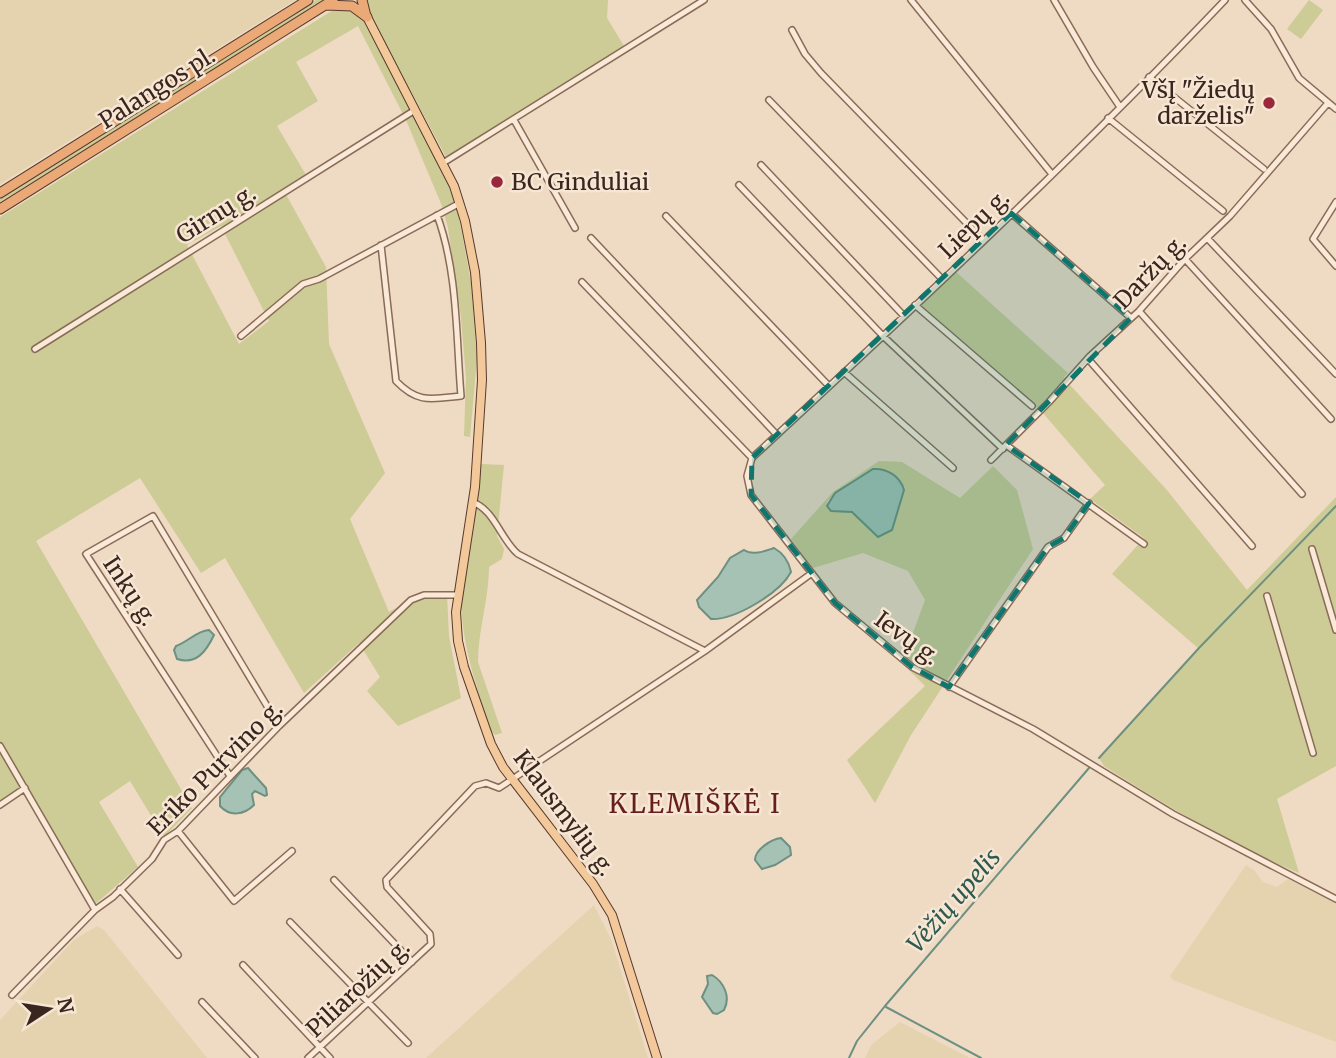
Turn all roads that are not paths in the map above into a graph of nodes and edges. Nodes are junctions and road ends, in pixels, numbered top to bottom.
1 (308, 0) edge
2 (362, 0) edge
3 (704, 0) edge
4 (911, 0) edge
5 (1054, 0) edge
6 (1225, 0) edge
7 (1245, 0) edge
8 (329, 3) edge
9 (367, 17) junction
10 (792, 30) dead end
11 (1149, 77) junction
12 (769, 100) dead end
13 (1328, 103) junction
14 (1120, 107) junction
15 (1336, 109) edge
16 (415, 110) junction
17 (1108, 118) junction
18 (514, 120) junction
19 (443, 163) junction
20 (761, 165) dead end
21 (1264, 169) dead end
22 (1051, 173) junction
23 (739, 185) dead end
24 (0, 193) edge
25 (1336, 202) edge
26 (460, 203) junction
27 (0, 209) edge
28 (1223, 211) dead end
29 (1011, 213) junction
30 (437, 215) junction
31 (666, 216) dead end
32 (575, 228) dead end
33 (591, 238) dead end
34 (1207, 238) junction
35 (983, 240) junction
36 (381, 244) junction
37 (1185, 259) junction
38 (1336, 266) edge
39 (942, 279) junction
40 (582, 282) dead end
41 (915, 305) junction
42 (1139, 310) junction
43 (904, 316) junction
44 (1131, 318) junction
45 (241, 336) dead end
46 (883, 336) junction
47 (35, 349) dead end
48 (1089, 360) junction
49 (844, 372) junction
50 (1336, 374) edge
51 (829, 386) junction
52 (1032, 406) dead end
53 (1331, 419) dead end
54 (777, 435) junction
55 (1004, 447) junction
56 (752, 458) junction
57 (991, 460) dead end
58 (953, 468) dead end
59 (1301, 494) dead end
60 (472, 502) junction
61 (1089, 503) junction
62 (1144, 544) dead end
63 (1252, 546) dead end
64 (1312, 549) dead end
65 (811, 573) junction
66 (457, 595) junction
67 (1267, 596) dead end
68 (1336, 630) edge
69 (705, 651) junction
70 (949, 687) junction
71 (279, 726) junction
72 (0, 746) edge
73 (1313, 754) dead end
74 (230, 776) junction
75 (512, 779) junction
76 (25, 788) junction
77 (0, 805) edge
78 (178, 831) junction
79 (292, 851) dead end
80 (334, 880) dead end
81 (120, 889) junction
82 (1336, 899) edge
83 (95, 910) junction
84 (290, 922) dead end
85 (178, 955) dead end
86 (412, 962) junction
87 (243, 965) dead end
88 (12, 995) dead end
89 (202, 1002) dead end
90 (367, 1002) junction
91 (408, 1043) dead end
92 (319, 1048) junction
93 (255, 1058) edge
94 (308, 1058) edge
95 (330, 1058) edge
96 (657, 1058) edge

1 - 24 highway, Palangos pl.
2 - 9 highway
3 - 18 street
4 - 22 street
5 - 14 street
6 - 11 street, Liepų g.
7 - 13 street
8 - 9 highway
8 - 27 highway, Palangos pl.
9 - 16 main road, Klausmylių g.
10 - 35 street
11 - 14 street, Liepų g.
11 - 21 street
12 - 39 street
13 - 15 street
13 - 34 street, Daržų g.
14 - 17 street, Liepų g.
16 - 19 main road, Klausmylių g.
16 - 47 street, Girnų g.
17 - 22 street, Liepų g.
17 - 28 street
18 - 19 street
18 - 32 street
19 - 26 main road, Klausmylių g.
20 - 43 street
22 - 29 street, Liepų g.
23 - 46 street
25 - 38 street
26 - 30 street
26 - 60 main road, Klausmylių g.
29 - 35 street, Liepų g.
29 - 44 street
30 - 36 street
30 - 36 street
31 - 51 street
33 - 54 street
34 - 37 street, Daržų g.
34 - 50 street
35 - 39 street, Liepų g.
36 - 45 street
37 - 42 street, Daržų g.
37 - 53 street
39 - 41 street, Liepų g.
40 - 56 street
41 - 43 street, Liepų g.
41 - 52 street
42 - 44 street, Daržų g.
42 - 59 street
43 - 46 street, Liepų g.
44 - 48 street, Daržų g.
46 - 49 street, Liepų g.
46 - 55 street
48 - 55 street, Daržų g.
48 - 63 street
49 - 51 street, Liepų g.
49 - 58 street
51 - 54 street, Liepų g.
54 - 56 street, Liepų g.
55 - 57 street, Daržų g.
55 - 61 street
56 - 65 street, Ievų g.
60 - 66 main road, Klausmylių g.
60 - 69 street
61 - 62 street
61 - 70 street
64 - 68 street
65 - 69 street
65 - 70 street, Ievų g.
66 - 71 street, Eriko Purvino g.
66 - 75 main road, Klausmylių g.
67 - 73 street
69 - 75 street
70 - 82 street, Ievų g.
71 - 74 street, Eriko Purvino g.
71 - 74 street, Inkų g.
72 - 76 street
74 - 78 street, Eriko Purvino g.
75 - 86 street, Piliarožių g.
75 - 96 main road, Klausmylių g.
76 - 77 street
76 - 83 street
78 - 79 street
78 - 81 street, Eriko Purvino g.
80 - 86 street
81 - 83 street, Eriko Purvino g.
81 - 85 street
83 - 88 street, Eriko Purvino g.
84 - 90 street
86 - 90 street, Piliarožių g.
87 - 92 street
89 - 93 street
90 - 91 street
90 - 92 street, Piliarožių g.
92 - 94 street, Piliarožių g.
92 - 95 street

